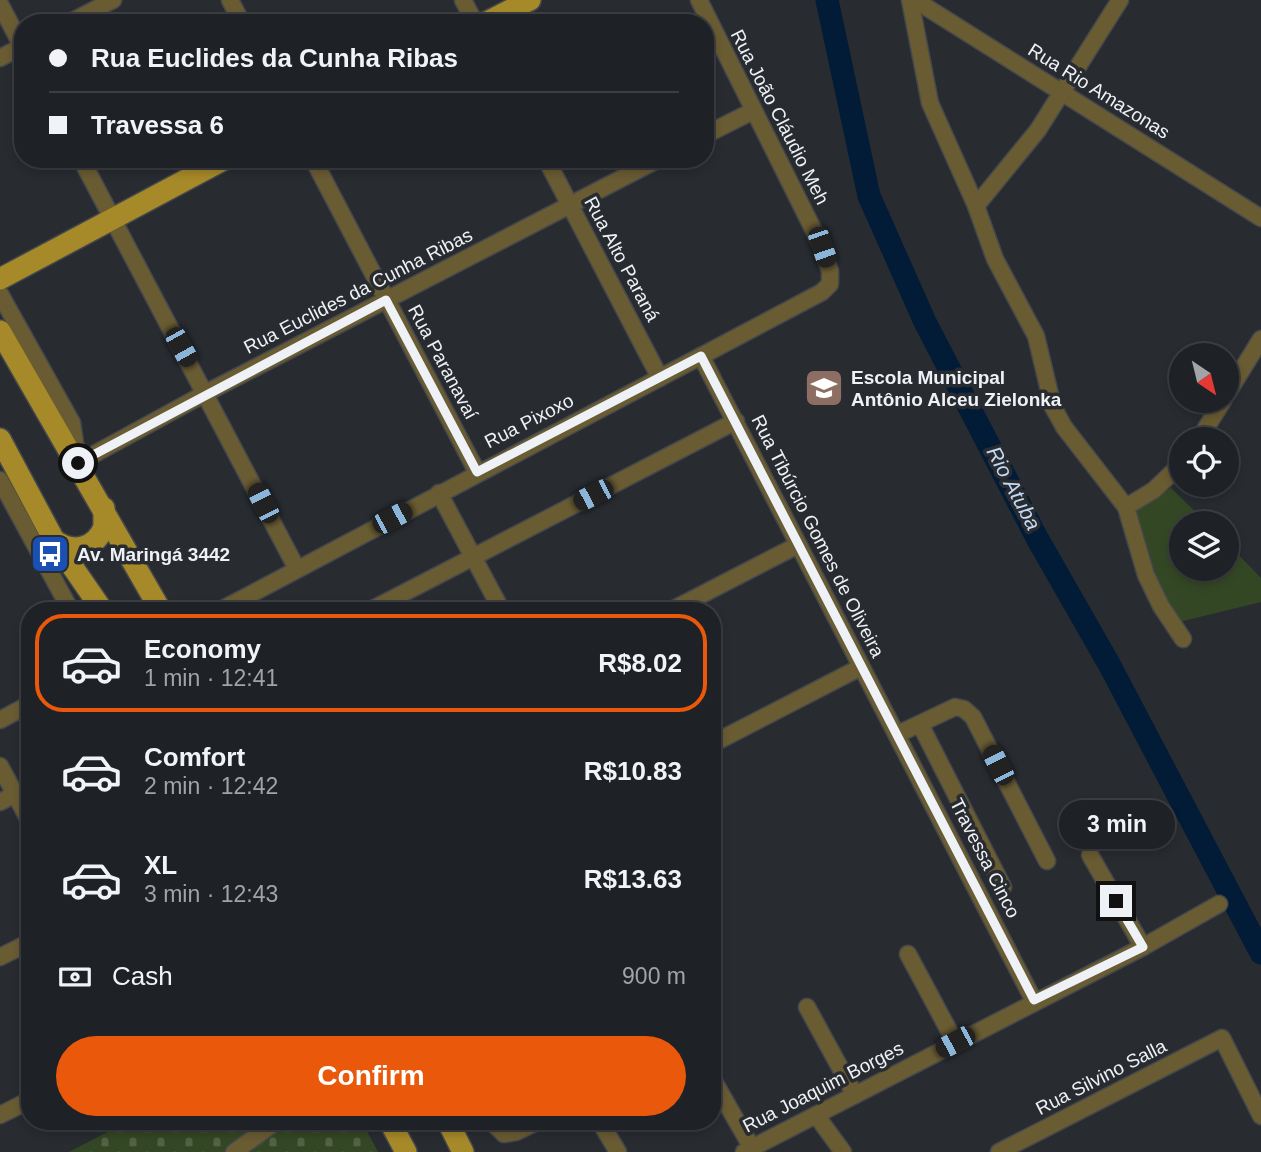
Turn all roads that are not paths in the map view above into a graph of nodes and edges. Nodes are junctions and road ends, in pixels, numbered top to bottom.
1 (113, 0) edge
2 (530, 0) edge
3 (913, 0) edge
4 (1120, 0) edge
5 (0, 4) edge
6 (86, 14) edge
7 (503, 14) edge
8 (14, 31) edge
9 (714, 31) edge
10 (1063, 93) junction
11 (753, 111) junction
12 (714, 130) edge
13 (86, 168) edge
14 (208, 168) edge
15 (318, 168) edge
16 (551, 168) edge
17 (642, 168) edge
18 (570, 205) junction
19 (976, 206) junction
20 (112, 218) junction
21 (1261, 218) edge
22 (0, 279) edge
23 (822, 292) joint
24 (0, 294) edge
25 (386, 300) junction
26 (0, 331) edge
27 (1261, 339) edge
28 (701, 356) junction
29 (1239, 375) edge
30 (660, 377) junction
31 (206, 393) junction
32 (736, 421) junction
33 (0, 439) edge
34 (78, 463) junction
35 (477, 472) junction
36 (1169, 476) edge
37 (0, 481) edge
38 (439, 493) junction
39 (12, 497) edge
40 (103, 506) junction
41 (1126, 507) junction
42 (54, 540) junction
43 (797, 545) junction
44 (475, 556) junction
45 (297, 569) junction
46 (66, 602) edge
47 (97, 602) edge
48 (156, 602) edge
49 (236, 602) edge
50 (386, 602) edge
51 (498, 602) edge
52 (687, 602) edge
53 (1183, 639) dead end
54 (861, 667) junction
55 (21, 709) edge
56 (0, 720) edge
57 (919, 724) junction
58 (898, 734) junction
59 (721, 739) edge
60 (0, 766) edge
61 (21, 789) edge
62 (21, 791) edge
63 (0, 802) edge
64 (1090, 855) dead end
65 (1047, 861) dead end
66 (1003, 887) dead end
67 (1219, 904) dead end
68 (21, 946) edge
69 (1143, 947) junction
70 (908, 954) dead end
71 (0, 957) edge
72 (1034, 1000) junction
73 (807, 1007) dead end
74 (955, 1042) junction
75 (855, 1095) junction
76 (721, 1096) edge
77 (21, 1104) edge
78 (0, 1115) edge
79 (816, 1115) junction
80 (1261, 1116) edge
81 (265, 1130) edge
82 (394, 1130) edge
83 (452, 1130) edge
84 (501, 1130) edge
85 (520, 1130) edge
86 (605, 1130) edge
87 (748, 1150) edge
88 (234, 1152) edge
89 (406, 1152) edge
90 (464, 1152) edge
91 (618, 1152) edge
92 (843, 1152) edge
93 (999, 1152) edge

1 - 6 street
2 - 7 main road
3 - 10 street, Rua Rio Amazonas
3 - 19 street
4 - 10 street
5 - 8 street
9 - 11 street, Rua João Cláudio Meh
10 - 19 street
10 - 21 street, Rua Rio Amazonas
11 - 12 street
11 - 23 street, Rua João Cláudio Meh
13 - 20 street
14 - 20 main road
15 - 25 street, Rua Paranavaí
16 - 18 street, Rua Alto Paraná
17 - 18 street, Rua Euclides da Cunha Ribas
18 - 25 street, Rua Euclides da Cunha Ribas
18 - 30 street, Rua Alto Paraná
19 - 41 street
20 - 22 main road
20 - 31 street
23 - 28 street, Rua Pixoxo
24 - 34 street
25 - 31 street, Rua Euclides da Cunha Ribas
25 - 35 street, Rua Paranavaí
26 - 34 main road
27 - 29 street
28 - 30 street, Rua Pixoxo
28 - 32 street, Rua Tibúrcio Gomes de Oliveira
30 - 35 street, Rua Pixoxo
31 - 34 street, Rua Euclides da Cunha Ribas
31 - 45 street
32 - 43 street, Rua Tibúrcio Gomes de Oliveira
32 - 44 street
33 - 39 main road
34 - 40 main road
35 - 38 street, Rua Pixoxo
36 - 41 street
37 - 39 street
38 - 44 street
38 - 45 street, Rua Pixoxo
39 - 42 main road
39 - 46 street
40 - 42 main road
40 - 48 main road
41 - 53 street
42 - 47 main road
43 - 52 street
43 - 54 street, Rua Tibúrcio Gomes de Oliveira
44 - 50 street
44 - 51 street
45 - 49 street, Rua Pixoxo
54 - 58 street, Rua Tibúrcio Gomes de Oliveira
54 - 59 street
55 - 56 street
57 - 58 street
57 - 65 street
57 - 66 street
58 - 72 street, Travessa Cinco
60 - 61 street
62 - 63 street
64 - 69 street
67 - 69 street, Rua Joaquim Borges
68 - 71 street
69 - 72 street, Rua Joaquim Borges
70 - 74 street
72 - 74 street, Rua Joaquim Borges
73 - 75 street
74 - 75 street, Rua Joaquim Borges
75 - 79 street, Rua Joaquim Borges
76 - 87 street
77 - 78 street
79 - 87 street, Rua Joaquim Borges
79 - 92 street
80 - 93 street, Rua Silvino Salla
81 - 88 street
82 - 89 main road
83 - 90 main road
84 - 85 street
86 - 91 street

